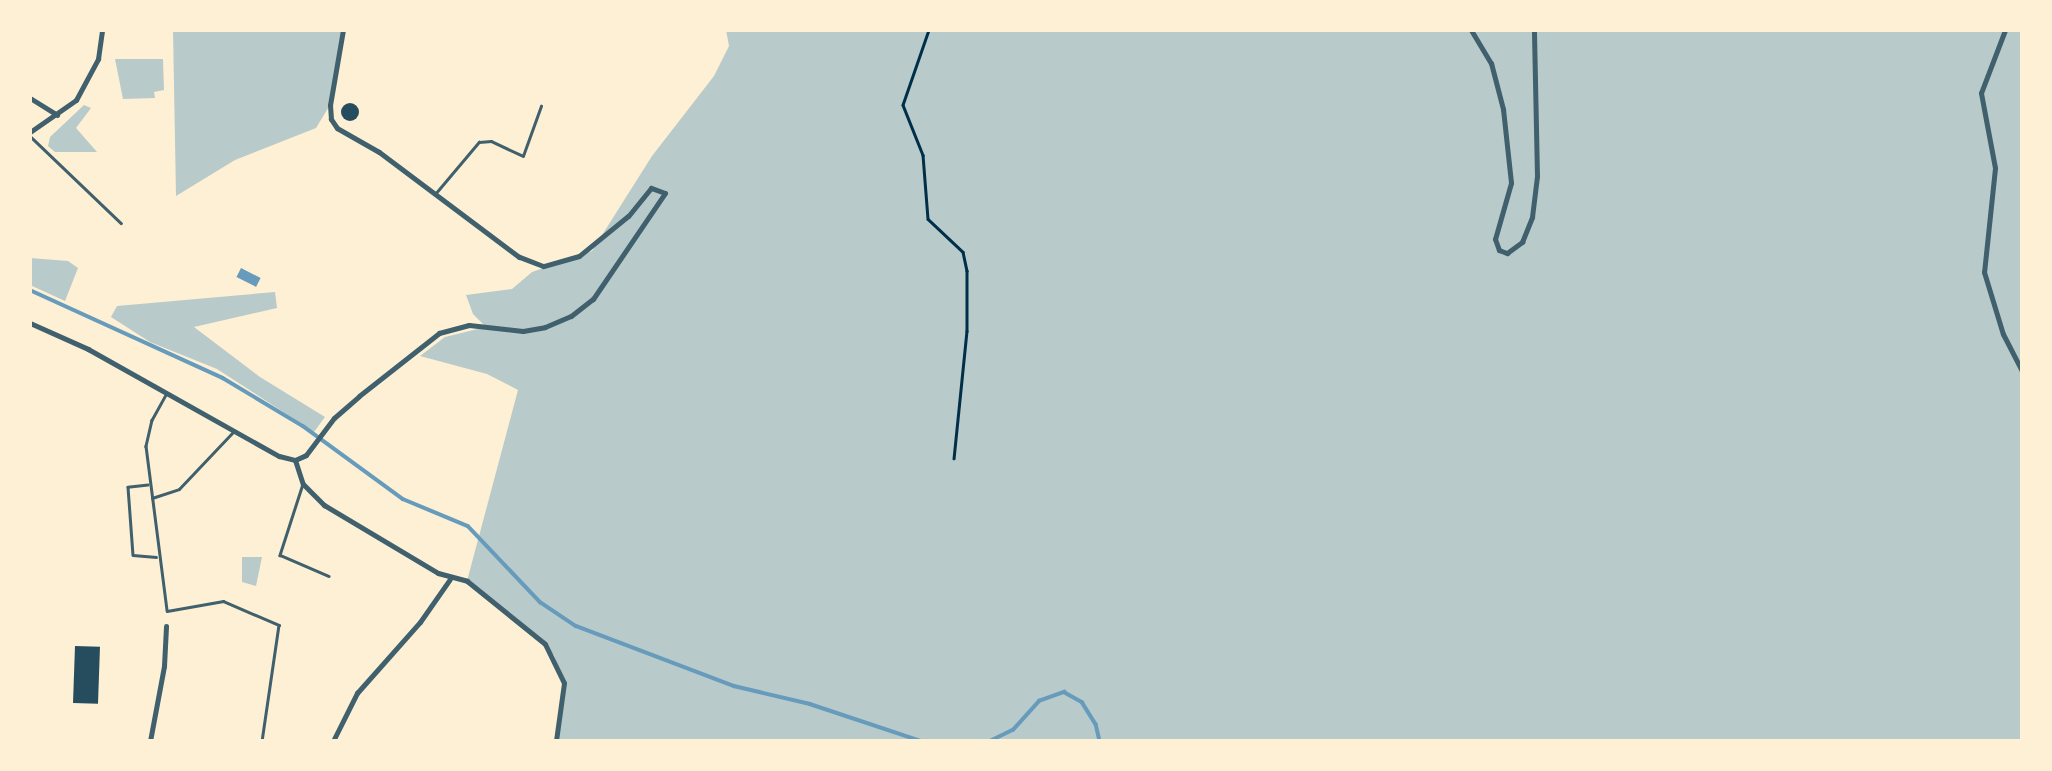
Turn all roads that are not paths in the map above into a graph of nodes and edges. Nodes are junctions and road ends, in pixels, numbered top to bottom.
1 (102, 30) edge
2 (343, 30) edge
3 (1471, 30) edge
4 (1534, 30) edge
5 (2005, 30) edge
6 (30, 99) edge
7 (541, 106) dead end
8 (57, 115) junction
9 (30, 134) edge
10 (435, 194) junction
11 (121, 223) dead end
12 (30, 323) edge
13 (2022, 371) edge
14 (166, 395) junction
15 (233, 432) junction
16 (295, 460) junction
17 (303, 484) junction
18 (148, 485) junction
19 (152, 498) junction
20 (157, 557) junction
21 (329, 576) dead end
22 (450, 579) junction
23 (166, 626) dead end
24 (150, 741) edge
25 (261, 741) edge
26 (333, 741) edge
27 (556, 741) edge

1 - 8 street
2 - 10 street
3 - 4 street
5 - 13 street
6 - 8 street
7 - 10 lane
8 - 9 street
9 - 11 lane
10 - 16 street
12 - 14 street
14 - 15 street
14 - 18 lane
15 - 16 street
15 - 19 lane
16 - 17 street
17 - 21 lane
17 - 22 street
18 - 19 lane
18 - 20 lane
19 - 20 lane
20 - 25 lane
22 - 26 street
22 - 27 street
23 - 24 street

